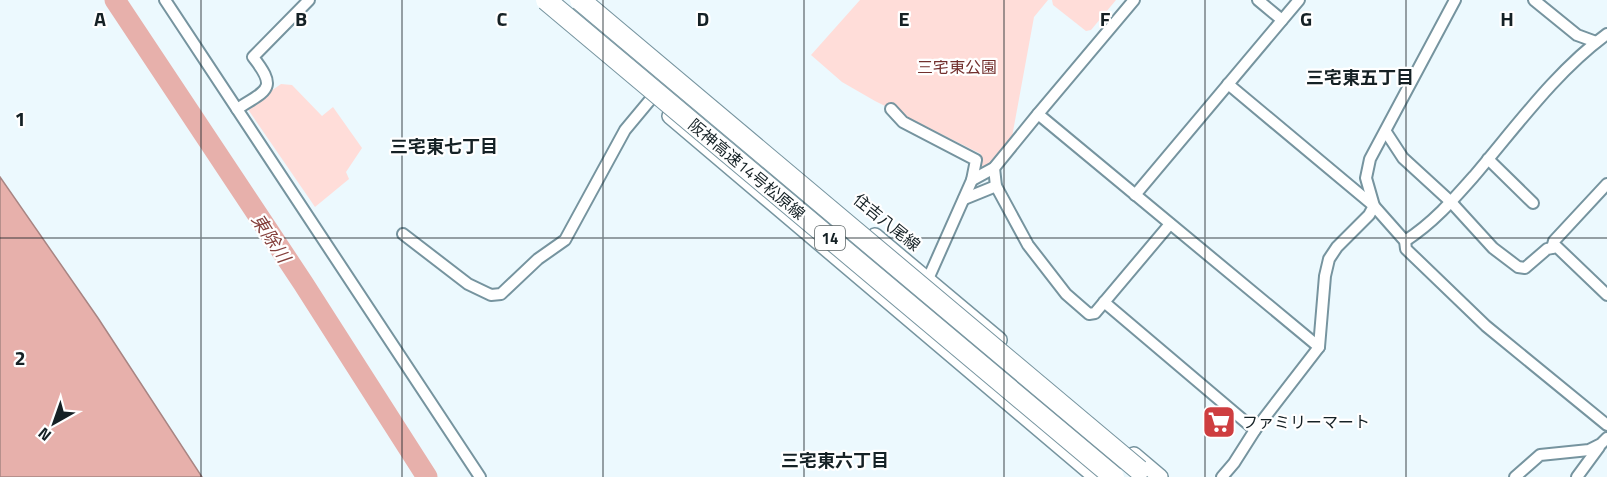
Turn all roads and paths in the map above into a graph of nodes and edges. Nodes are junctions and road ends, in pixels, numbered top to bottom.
1 (165, 0) edge
2 (309, 0) edge
3 (534, 0) edge
4 (546, 0) edge
5 (575, 0) edge
6 (580, 0) edge
7 (588, 0) edge
8 (1134, 0) edge
9 (1258, 0) edge
10 (1299, 0) edge
11 (1455, 0) edge
12 (1534, 0) edge
13 (558, 20) junction
14 (1282, 20) junction
15 (1607, 34) edge
16 (1596, 42) junction
17 (1228, 84) junction
18 (650, 100) junction
19 (237, 109) junction
20 (891, 109) dead end
21 (1038, 114) junction
22 (1386, 132) junction
23 (1488, 159) junction
24 (994, 168) junction
25 (972, 180) junction
26 (1607, 184) edge
27 (996, 186) junction
28 (1136, 195) junction
29 (964, 199) junction
30 (1451, 202) junction
31 (1533, 202) dead end
32 (1374, 206) junction
33 (1170, 224) junction
34 (403, 234) dead end
35 (1405, 241) junction
36 (1552, 248) junction
37 (928, 279) junction
38 (1607, 295) edge
39 (1104, 302) junction
40 (900, 311) junction
41 (1319, 348) junction
42 (1607, 425) edge
43 (1255, 430) junction
44 (1604, 441) edge
45 (1139, 470) dead end
46 (480, 477) edge
47 (1096, 477) edge
48 (1114, 477) edge
49 (1160, 477) edge
50 (1222, 477) edge
51 (1515, 477) edge
52 (1577, 477) edge

1 - 19 street
2 - 19 street
3 - 13 main road
4 - 48 highway, 阪神高速14号松原線 / 14, bridge
5 - 13 street
6 - 45 highway, 阪神高速14号松原線 / 14, bridge
7 - 37 main road, 住吉八尾線
8 - 21 street
9 - 14 street
10 - 14 street
11 - 22 street
12 - 16 street
13 - 18 main road
14 - 17 street
15 - 16 street
16 - 23 street
17 - 28 street
17 - 32 street
18 - 34 street
18 - 40 main road
19 - 46 street
20 - 25 street
21 - 24 street
21 - 28 street
22 - 30 street
22 - 32 street
23 - 30 street
23 - 31 street
24 - 25 street
24 - 27 street
25 - 29 street
26 - 36 street
27 - 29 street
27 - 39 street
28 - 33 street
29 - 37 street
30 - 35 street
30 - 36 street
32 - 35 street
32 - 41 street
33 - 39 street
33 - 41 street
35 - 42 street
36 - 38 street
37 - 40 street
37 - 49 main road, 住吉八尾線
39 - 43 street
40 - 47 main road
41 - 43 street
43 - 50 street
44 - 51 street
44 - 52 street

